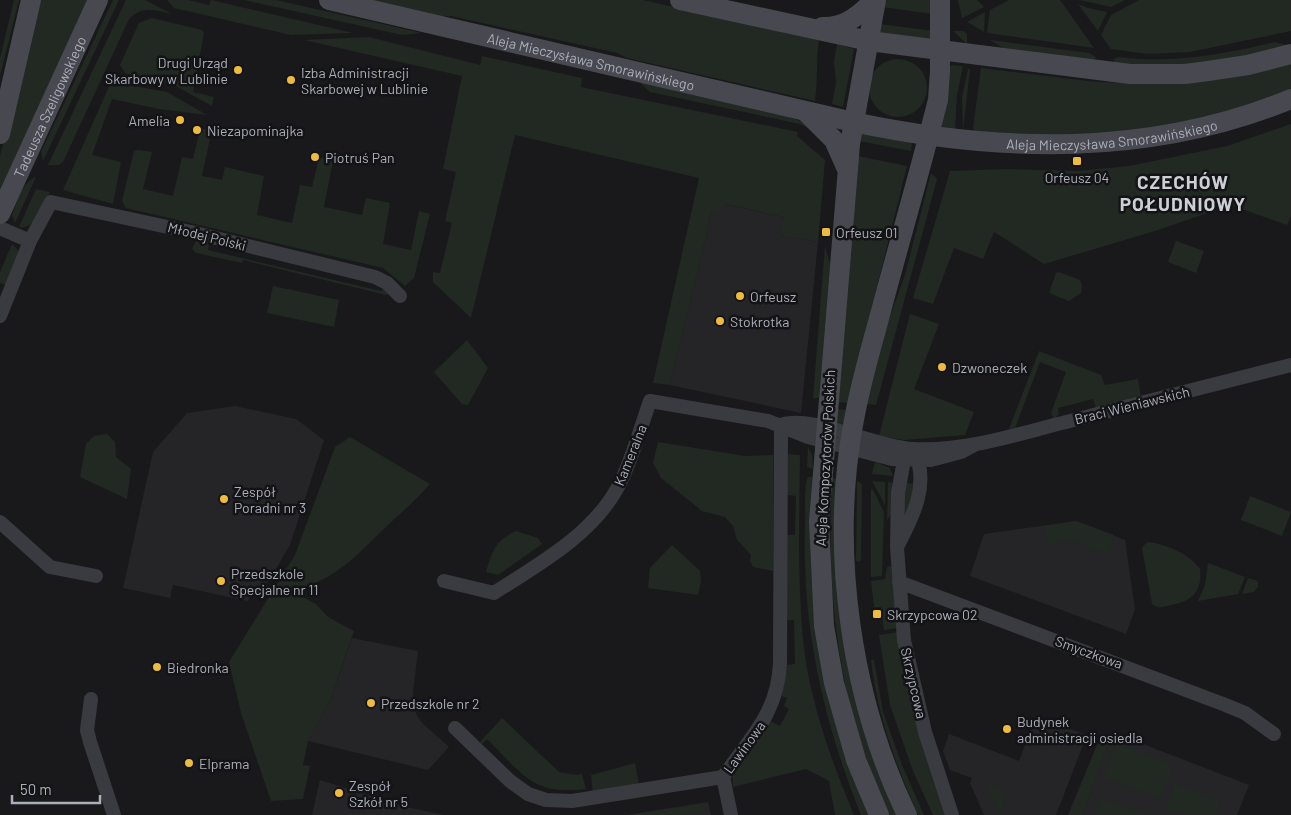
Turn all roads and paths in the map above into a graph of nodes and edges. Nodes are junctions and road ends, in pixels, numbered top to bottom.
1 (31, 0) edge
2 (98, 0) edge
3 (329, 0) edge
4 (680, 0) edge
5 (876, 0) edge
6 (940, 10) edge
7 (805, 27) junction
8 (869, 41) junction
9 (940, 50) junction
10 (1291, 54) edge
11 (977, 55) junction
12 (1291, 98) edge
13 (806, 111) junction
14 (853, 122) junction
15 (0, 134) edge
16 (929, 135) junction
17 (958, 138) junction
18 (921, 165) junction
19 (848, 171) junction
20 (0, 214) edge
21 (0, 228) edge
22 (30, 241) junction
23 (400, 296) dead end
24 (0, 316) edge
25 (1291, 365) edge
26 (781, 425) junction
27 (825, 435) junction
28 (850, 442) junction
29 (912, 457) junction
30 (0, 522) edge
31 (897, 547) junction
32 (96, 576) dead end
33 (444, 581) dead end
34 (899, 582) junction
35 (91, 699) dead end
36 (455, 728) dead end
37 (1274, 734) dead end
38 (724, 777) junction
39 (114, 815) edge
40 (731, 815) edge
41 (879, 815) edge
42 (907, 815) edge
43 (952, 815) edge

1 - 15 street
2 - 20 street, Tadeusza Szeligowskiego
3 - 13 street, Aleja Mieczysława Smorawińskiego
4 - 7 street
5 - 7 street
5 - 8 street
6 - 9 street
6 - 11 street
7 - 8 street
8 - 9 street
8 - 14 street, Aleja Kompozytorów Polskich
9 - 11 street
9 - 16 street, Aleja Kompozytorów Polskich
10 - 11 street
12 - 17 street, Aleja Mieczysława Smorawińskiego
13 - 14 street, Aleja Mieczysława Smorawińskiego
13 - 19 street
14 - 16 street, Aleja Mieczysława Smorawińskiego
14 - 19 street, Aleja Kompozytorów Polskich
16 - 17 street, Aleja Mieczysława Smorawińskiego
16 - 18 street, Aleja Kompozytorów Polskich
17 - 18 street
18 - 28 street, Aleja Kompozytorów Polskich
19 - 27 street, Aleja Kompozytorów Polskich
21 - 22 street
22 - 23 street, Młodej Polski
22 - 24 street, Młodej Polski
25 - 29 street, Braci Wieniawskich
26 - 27 street, Kameralna
26 - 33 street, Kameralna
26 - 38 street, Lawinowa
27 - 28 street, Braci Wieniawskich
27 - 41 street, Aleja Kompozytorów Polskich
28 - 29 street, Braci Wieniawskich
28 - 42 street, Aleja Kompozytorów Polskich
29 - 31 street, Skrzypcowa
29 - 31 street
30 - 32 street
31 - 34 street, Skrzypcowa
34 - 37 street, Smyczkowa
34 - 43 street, Skrzypcowa
35 - 39 street
36 - 38 street, Lawinowa
38 - 40 street

